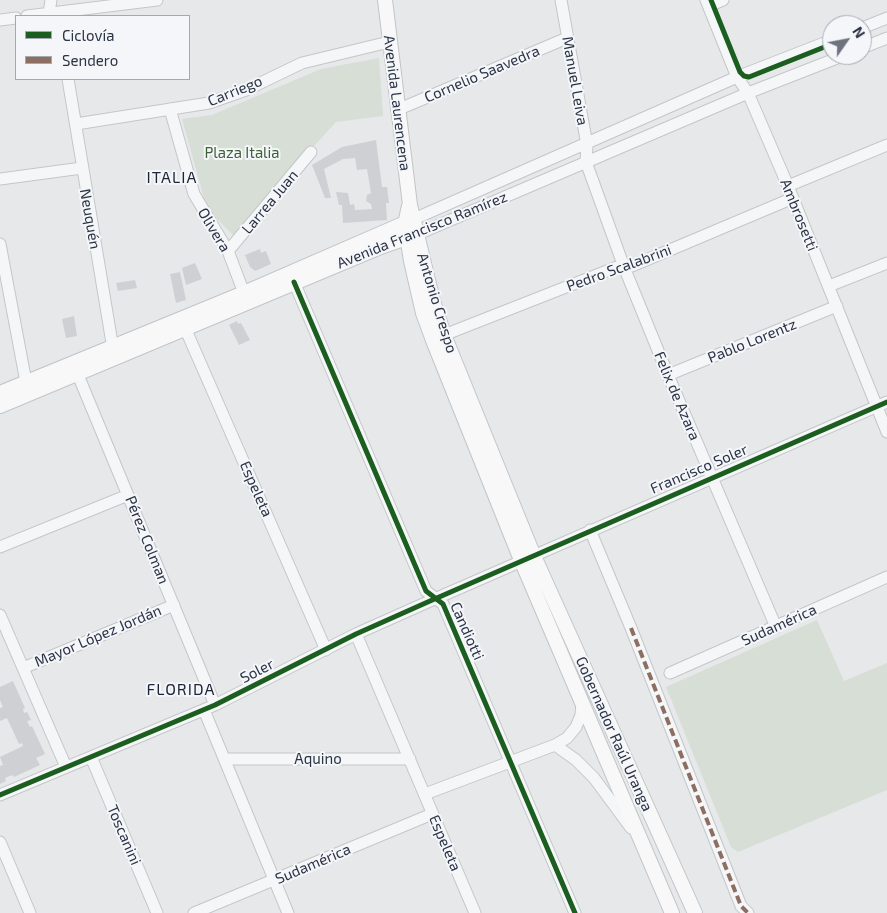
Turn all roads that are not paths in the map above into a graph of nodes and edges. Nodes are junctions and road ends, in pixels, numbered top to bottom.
1 (51, 0) edge
2 (157, 0) edge
3 (385, 0) edge
4 (561, 0) edge
5 (723, 0) edge
6 (708, 3) edge
7 (54, 14) edge
8 (40, 15) edge
9 (15, 18) edge
10 (887, 18) edge
11 (0, 20) edge
12 (872, 24) edge
13 (567, 38) junction
14 (887, 38) edge
15 (389, 42) junction
16 (822, 44) edge
17 (872, 44) edge
18 (822, 64) edge
19 (736, 77) junction
20 (68, 80) edge
21 (748, 93) junction
22 (170, 110) junction
23 (397, 110) junction
24 (76, 124) junction
25 (587, 144) junction
26 (887, 145) edge
27 (311, 152) dead end
28 (586, 162) junction
29 (82, 168) junction
30 (0, 179) edge
31 (788, 186) junction
32 (793, 198) junction
33 (410, 205) joint
34 (410, 221) junction
35 (412, 236) junction
36 (0, 244) edge
37 (228, 251) junction
38 (887, 263) edge
39 (624, 267) junction
40 (294, 282) junction
41 (828, 286) junction
42 (244, 293) junction
43 (837, 306) junction
44 (185, 328) junction
45 (444, 335) junction
46 (114, 353) junction
47 (78, 375) junction
48 (668, 375) junction
49 (26, 382) junction
50 (0, 393) edge
51 (882, 404) edge
52 (0, 406) edge
53 (887, 432) edge
54 (711, 477) junction
55 (128, 494) junction
56 (590, 530) junction
57 (0, 547) edge
58 (527, 557) junction
59 (887, 577) edge
60 (436, 598) junction
61 (174, 604) junction
62 (0, 614) edge
63 (776, 626) junction
64 (356, 634) junction
65 (326, 650) junction
66 (23, 668) junction
67 (670, 673) dead end
68 (582, 701) junction
69 (215, 705) junction
70 (204, 710) junction
71 (555, 745) junction
72 (91, 757) junction
73 (225, 759) junction
74 (410, 759) junction
75 (510, 761) junction
76 (66, 767) junction
77 (425, 794) junction
78 (0, 795) edge
79 (432, 814) junction
80 (0, 842) edge
81 (648, 855) junction
82 (274, 880) junction
83 (30, 913) edge
84 (157, 913) edge
85 (194, 913) edge
86 (288, 913) edge
87 (475, 913) edge
88 (575, 913) edge
89 (672, 913) edge
90 (694, 913) edge
91 (748, 913) edge

1 - 7 street
2 - 7 street
3 - 15 main road, Avenida Laurencena
4 - 13 street, Manuel Leiva
5 - 6 street
6 - 19 street, Ambrosetti
7 - 8 street
9 - 11 street
10 - 12 street
13 - 23 street, Cornelio Saavedra
13 - 25 street, Manuel Leiva
14 - 17 street
15 - 22 street, Carriego
15 - 23 main road, Avenida Laurencena
16 - 19 street, Avenida Francisco Ramírez
18 - 21 street, Avenida Francisco Ramírez
19 - 21 street, Ambrosetti
19 - 25 street, Avenida Francisco Ramírez
20 - 24 street, Neuquén
21 - 28 street, Avenida Francisco Ramírez
21 - 31 street, Ambrosetti
22 - 24 street, Carriego
22 - 37 street, Olivera
23 - 33 main road, Avenida Laurencena
24 - 29 street, Neuquén
25 - 28 street, Manuel Leiva
25 - 34 street, Avenida Francisco Ramírez
26 - 31 street
27 - 37 street, Larrea Juan
28 - 35 street, Avenida Francisco Ramírez
28 - 39 street, Felix de Azara
29 - 30 street
29 - 46 street, Neuquén
31 - 32 street, Ambrosetti
32 - 39 street, Pedro Scalabrini
32 - 41 street, Ambrosetti
33 - 34 main road, Antonio Crespo
34 - 35 main road, Antonio Crespo
34 - 42 main road, Avenida Francisco Ramírez
35 - 40 main road, Avenida Francisco Ramírez
35 - 45 main road, Antonio Crespo
35 - 58 main road, Antonio Crespo
36 - 49 street
37 - 42 street, Olivera
38 - 41 street
39 - 45 street, Pedro Scalabrini
39 - 48 street, Felix de Azara
40 - 44 main road, Avenida Francisco Ramírez
40 - 60 street, Candiotti
41 - 43 street, Ambrosetti
42 - 46 main road, Avenida Francisco Ramírez
43 - 48 street, Pablo Lorentz
43 - 51 street, Ambrosetti
44 - 46 main road, Avenida Francisco Ramírez
44 - 65 street, Espeleta
45 - 58 main road, Antonio Crespo
46 - 47 main road, Avenida Francisco Ramírez
46 - 49 main road, Avenida Francisco Ramírez
47 - 52 main road, Avenida Francisco Ramírez
47 - 55 street, Pérez Colman
48 - 54 street, Felix de Azara
49 - 50 main road, Avenida Francisco Ramírez
51 - 53 street, Ambrosetti
51 - 54 street, Francisco Soler
54 - 56 street, Francisco Soler
54 - 63 street, Felix de Azara
55 - 57 street
55 - 61 street, Pérez Colman
56 - 58 street, Francisco Soler
56 - 91 street
58 - 60 street, Soler
58 - 68 main road, Gobernador Raúl Uranga
58 - 90 main road, Gobernador Raúl Uranga
59 - 63 street, Sudamérica
60 - 64 street, Soler
60 - 75 street, Candiotti
61 - 66 street, Mayor López Jordán
61 - 69 street, Pérez Colman
62 - 66 street
63 - 67 street, Sudamérica
64 - 65 street, Soler
64 - 74 street, Espeleta
65 - 69 street, Soler
66 - 76 street
68 - 71 street
68 - 81 main road, Gobernador Raúl Uranga
69 - 70 street, Soler
70 - 72 street, Soler
70 - 73 street
71 - 75 street
71 - 81 street
72 - 76 street, Soler
72 - 84 street, Toscanini
73 - 74 street, Aquino
73 - 82 street
74 - 77 street, Espeleta
75 - 77 street
75 - 88 street, Candiotti
76 - 78 street, Soler
77 - 79 street, Espeleta
79 - 82 street, Sudamérica
79 - 87 street, Espeleta
80 - 83 street
81 - 89 main road, Gobernador Raúl Uranga
82 - 85 street, Sudamérica
82 - 86 street

